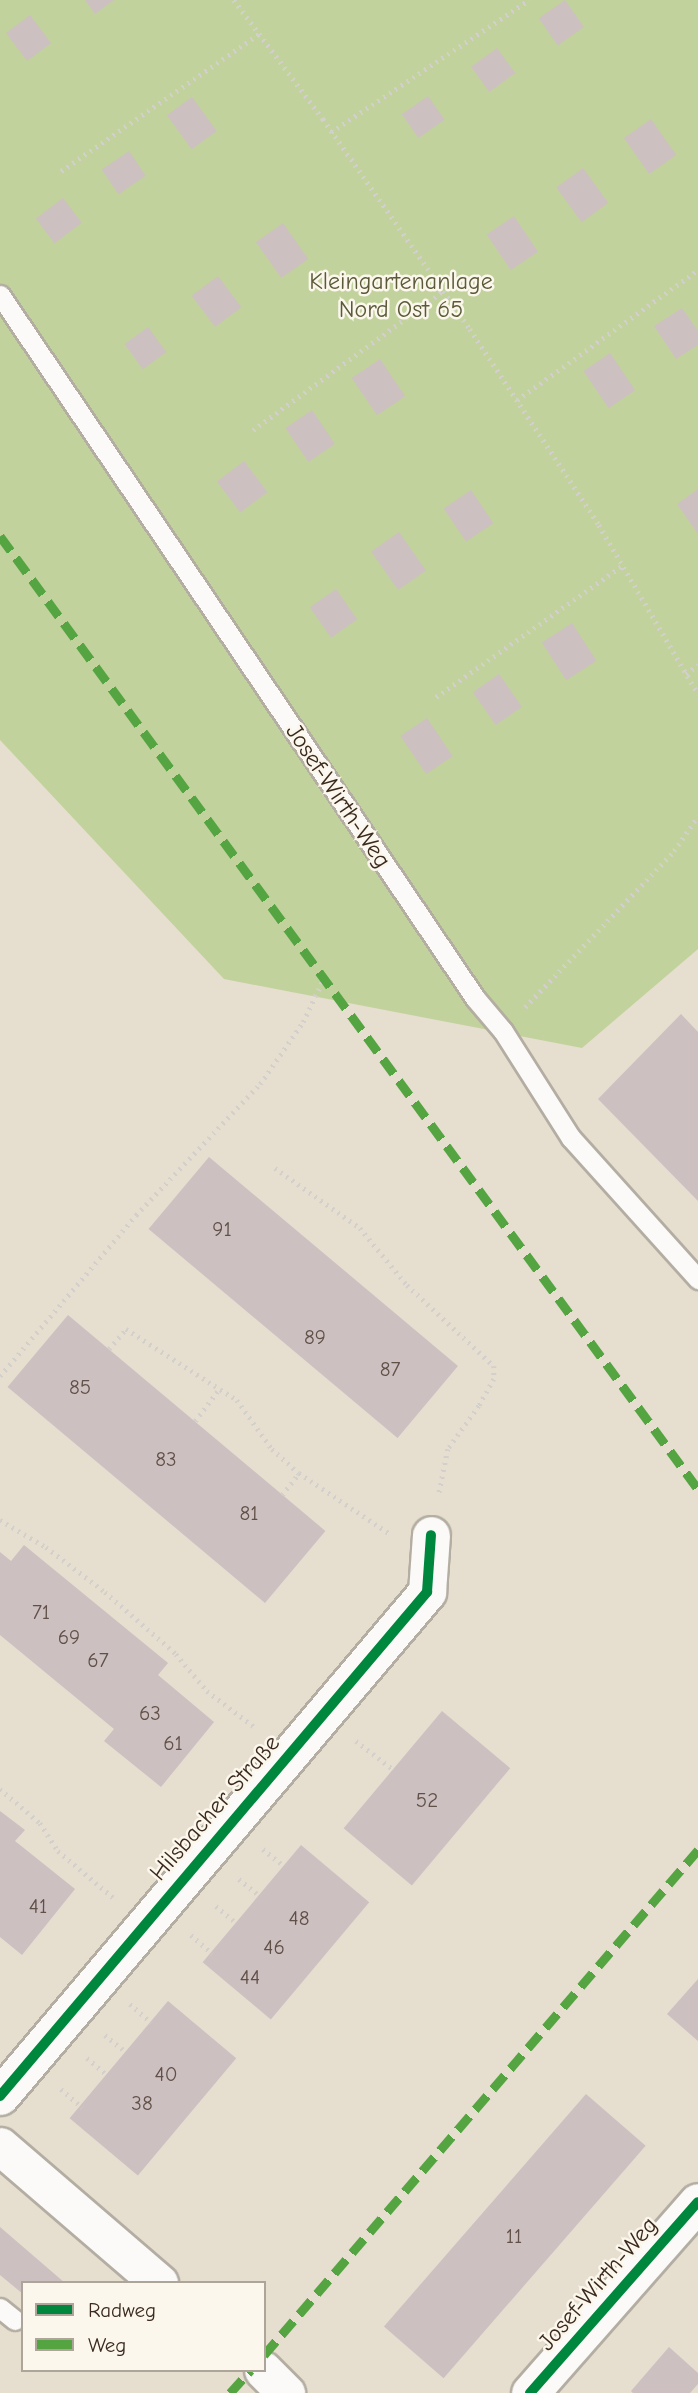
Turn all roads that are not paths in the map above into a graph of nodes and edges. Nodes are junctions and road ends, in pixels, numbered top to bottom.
1 (0, 295) edge
2 (698, 1279) edge
3 (430, 1547) road end
4 (0, 2095) edge
5 (0, 2148) edge
6 (698, 2202) edge
7 (157, 2281) edge
8 (265, 2372) edge
9 (286, 2393) edge
10 (530, 2393) edge

1 - 2 lane, Josef-Wirth-Weg
3 - 4 street, Hilsbacher Straße
5 - 7 street
6 - 10 street, Josef-Wirth-Weg
8 - 9 street

